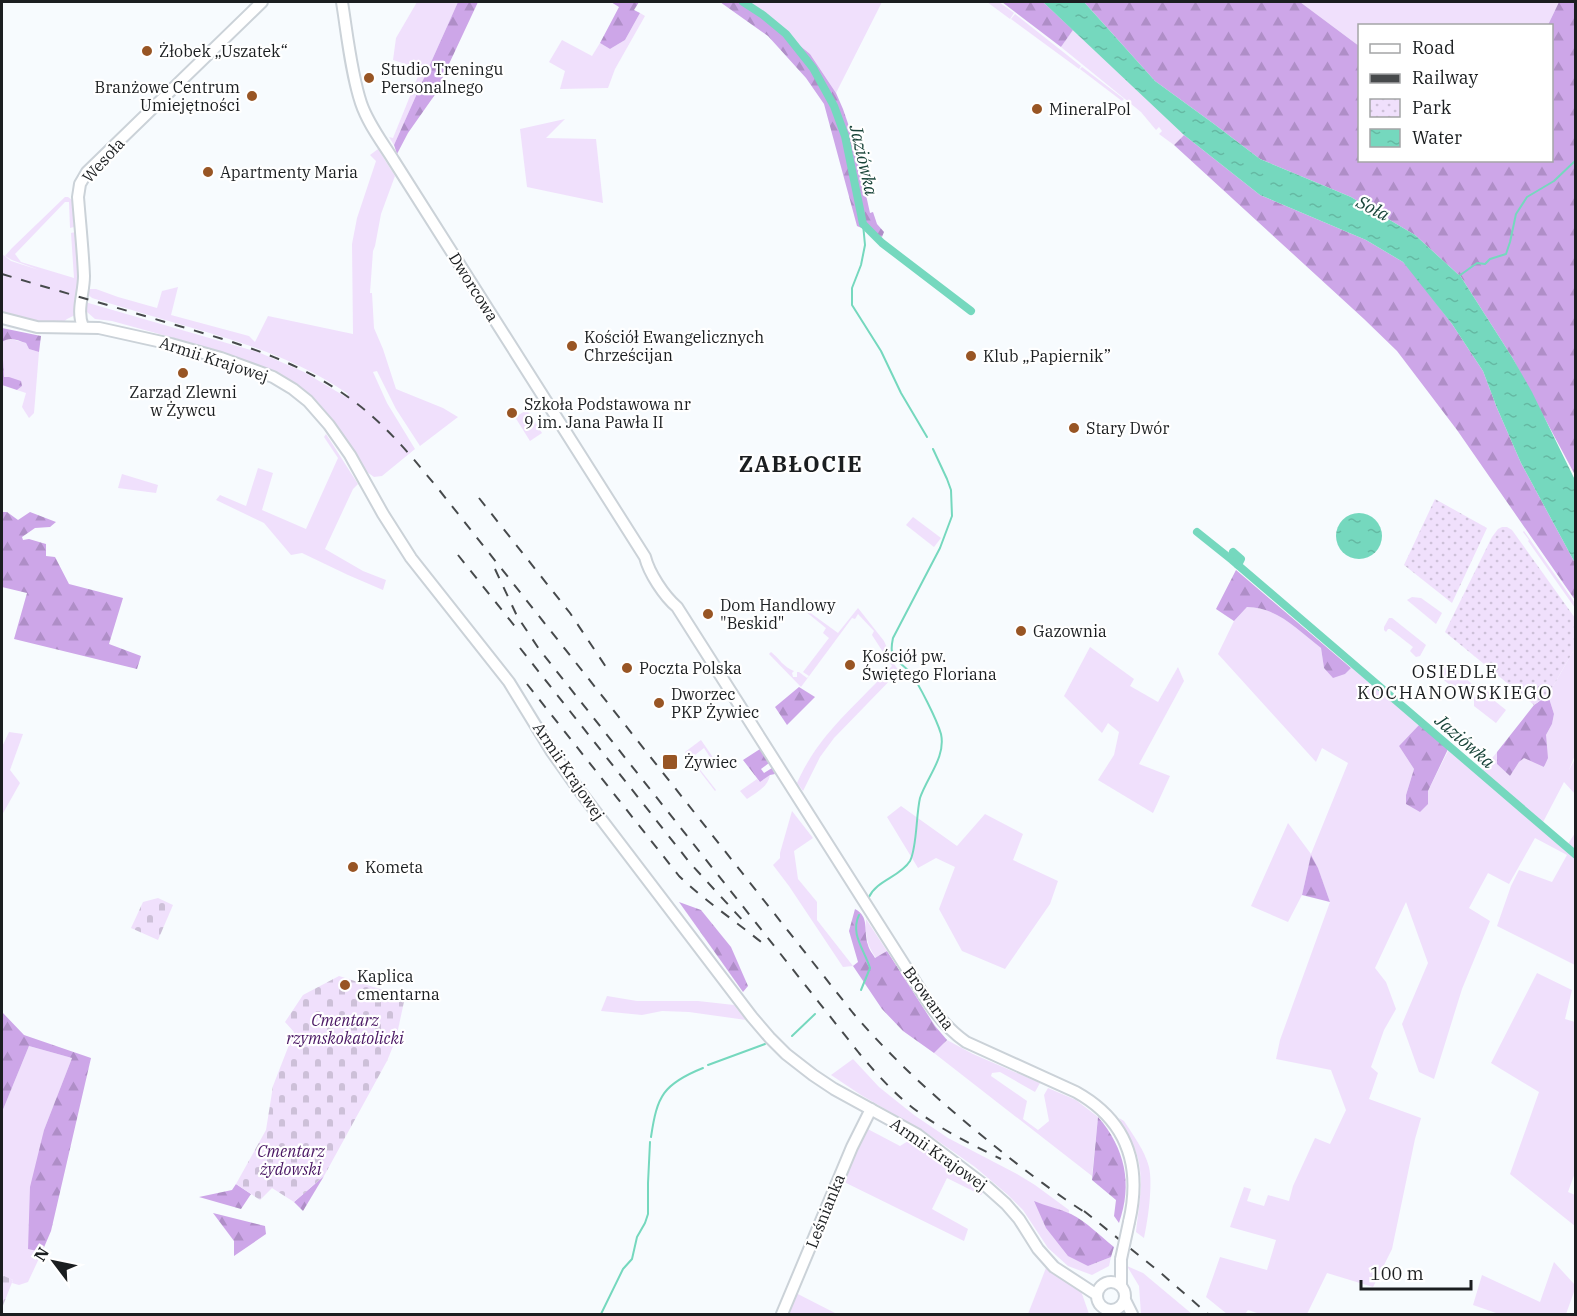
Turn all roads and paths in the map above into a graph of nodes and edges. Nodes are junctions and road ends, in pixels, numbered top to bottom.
1 (262, 2) edge
2 (342, 2) edge
3 (2, 318) edge
4 (83, 327) junction
5 (728, 687) joint
6 (871, 1109) junction
7 (1047, 1259) junction
8 (1112, 1284) junction
9 (1097, 1294) junction
10 (1125, 1300) junction
11 (1118, 1312) edge
12 (782, 1314) edge
13 (1132, 1314) edge

1 - 4 street, Wesoła
2 - 5 street, Dworcowa
3 - 4 street
4 - 6 street, Armii Krajowej
5 - 8 street, Browarna, bridge
6 - 7 street, Armii Krajowej
6 - 12 street, Leśnianka
7 - 8 street, Armii Krajowej
7 - 9 street, Armii Krajowej
8 - 9 street
8 - 10 street
9 - 11 street
10 - 11 street
10 - 13 street

